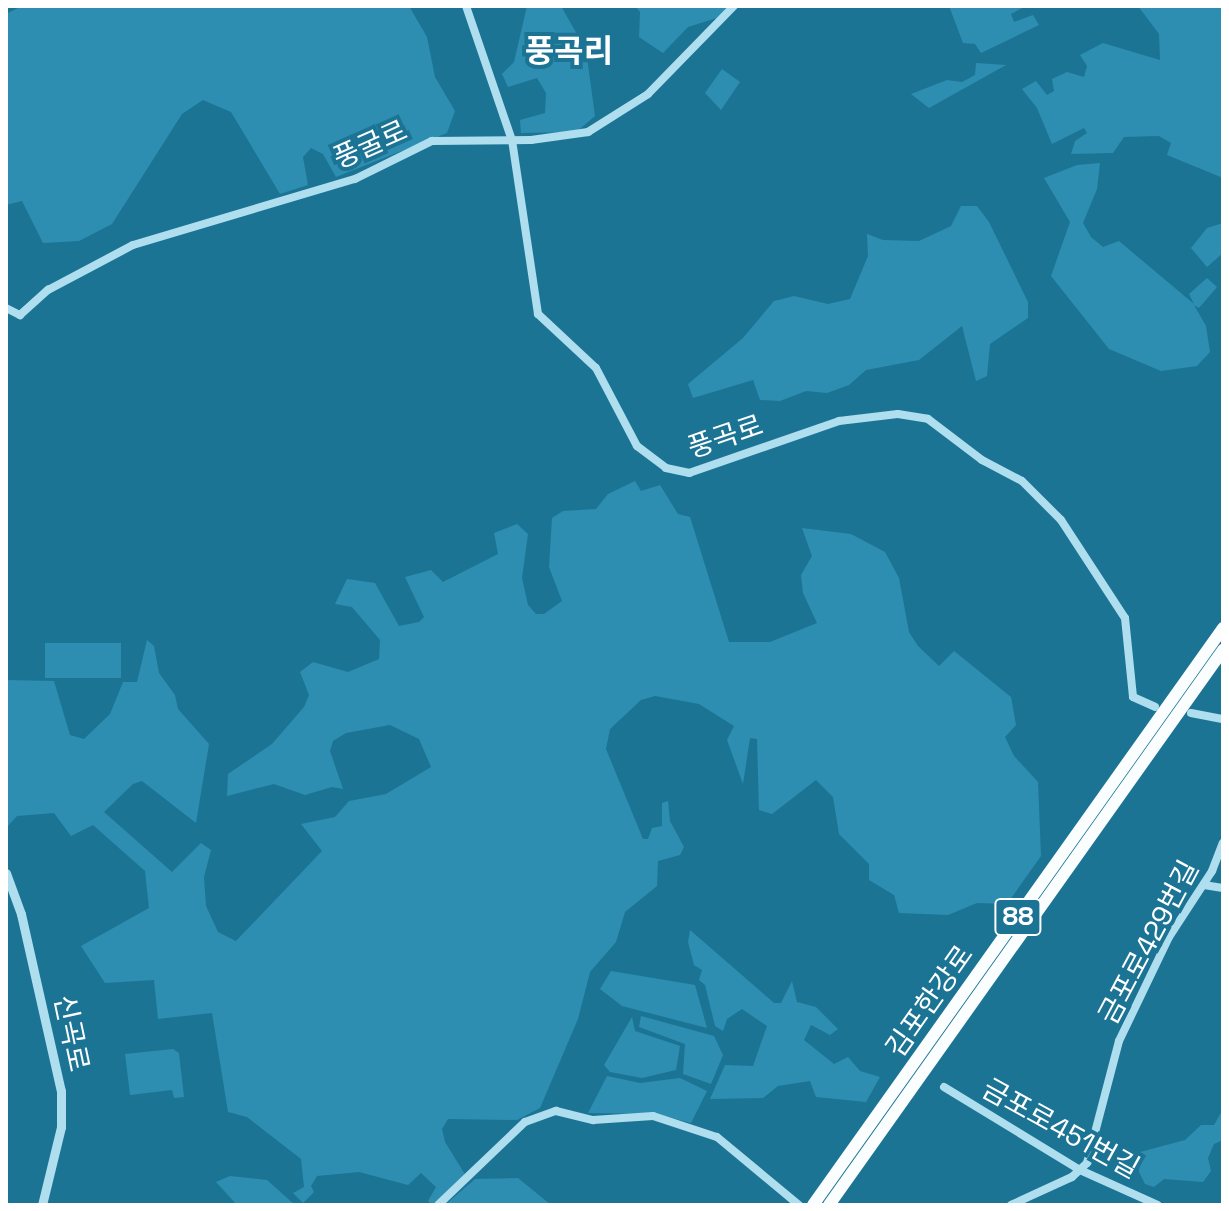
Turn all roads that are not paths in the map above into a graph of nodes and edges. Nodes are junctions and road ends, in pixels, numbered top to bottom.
1 (466, 6) edge
2 (734, 6) edge
3 (512, 140) junction
4 (6, 308) edge
5 (1223, 628) edge
6 (1223, 650) edge
7 (1155, 707) dead end
8 (1191, 713) dead end
9 (1223, 719) edge
10 (1223, 843) edge
11 (6, 873) edge
12 (1204, 885) junction
13 (1223, 888) edge
14 (944, 1087) dead end
15 (1080, 1170) junction
16 (42, 1205) edge
17 (438, 1205) edge
18 (799, 1205) edge
19 (813, 1205) edge
20 (829, 1205) edge
21 (1011, 1205) edge
22 (1158, 1205) edge

1 - 3 street, 풍곡로
2 - 3 street, 풍굴로
3 - 4 street, 풍굴로
3 - 7 street, 풍곡로
5 - 19 highway, 김포한강로 / 88
6 - 20 highway, 김포한강로 / 88
8 - 9 street
10 - 12 street, 금포로429번길
11 - 16 street, 신곡로
12 - 13 street
12 - 15 street, 금포로429번길
14 - 15 street, 금포로451번길
15 - 21 street
15 - 22 street, 금포로451번길
17 - 18 street

